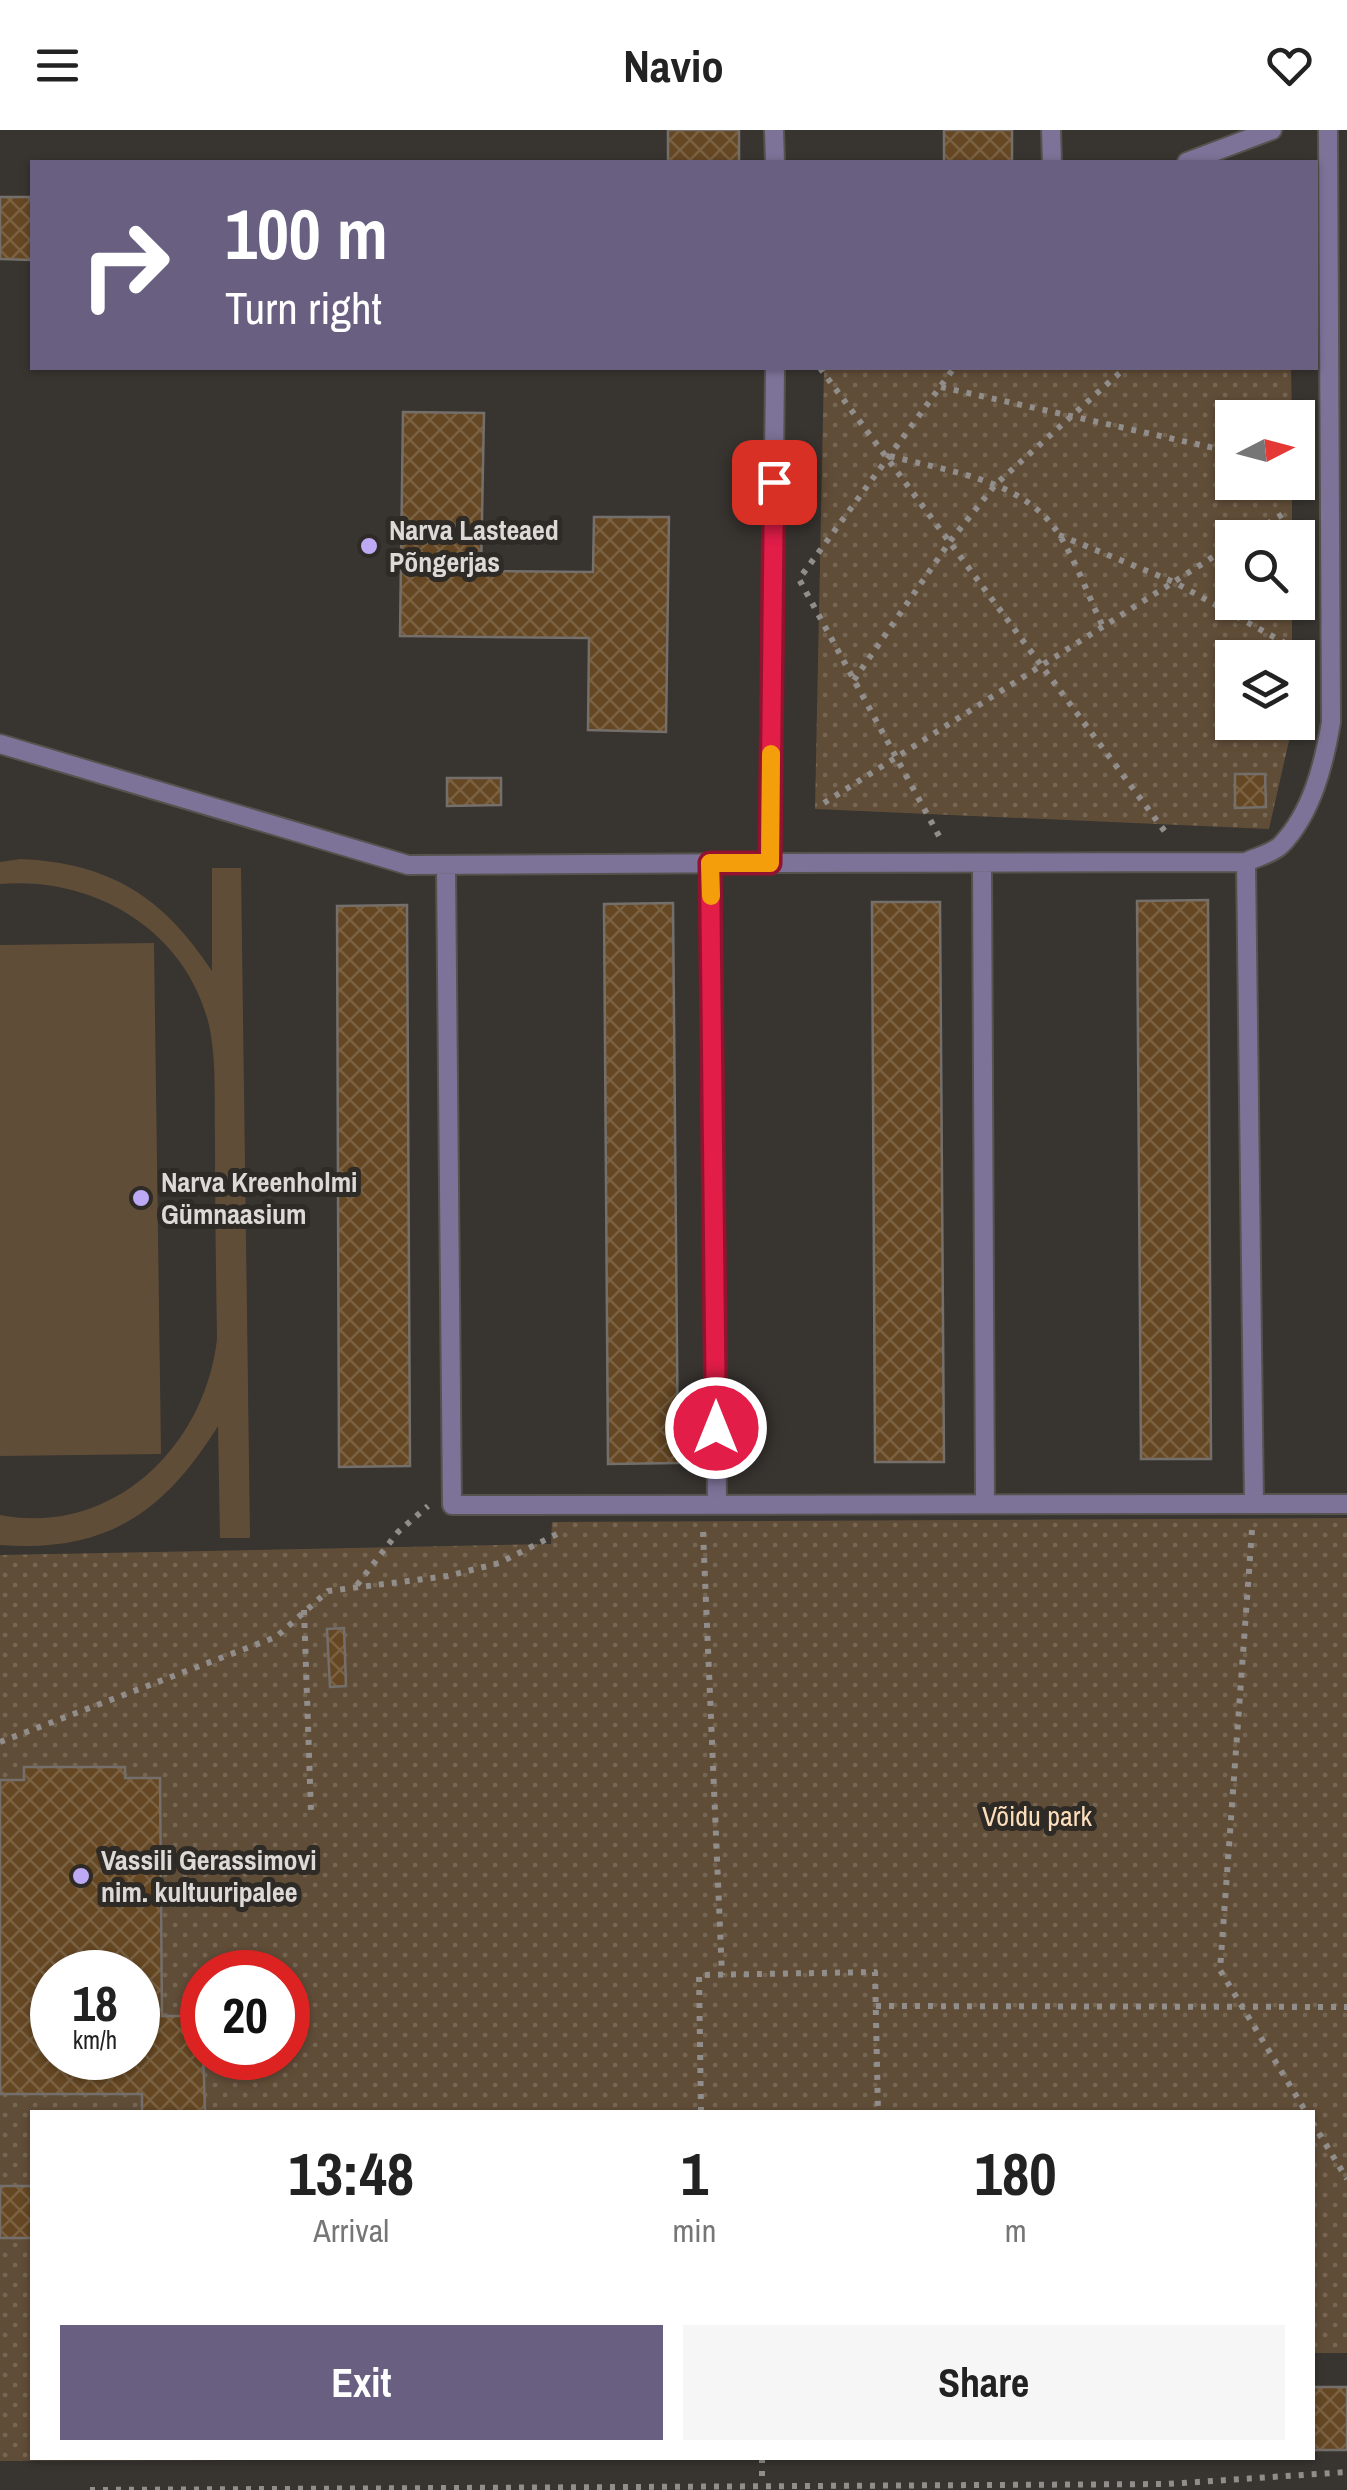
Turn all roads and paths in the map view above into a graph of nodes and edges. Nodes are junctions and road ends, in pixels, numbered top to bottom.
1 (774, 130) edge
2 (1052, 130) edge
3 (1272, 130) edge
4 (1328, 130) edge
5 (774, 160) edge
6 (1052, 160) edge
7 (1192, 160) edge
8 (776, 370) edge
9 (822, 370) edge
10 (953, 370) edge
11 (1124, 370) edge
12 (940, 387) junction
13 (1070, 417) junction
14 (1215, 448) edge
15 (890, 456) junction
16 (996, 484) junction
17 (1286, 512) dead end
18 (1273, 520) edge
19 (1060, 535) junction
20 (951, 540) junction
21 (1215, 556) edge
22 (1174, 582) junction
23 (1103, 627) junction
24 (1043, 665) junction
25 (1333, 669) junction
26 (854, 680) junction
27 (0, 744) edge
28 (896, 758) junction
29 (824, 804) dead end
30 (1188, 862) junction
31 (1246, 862) junction
32 (710, 863) junction
33 (770, 863) junction
34 (954, 864) junction
35 (982, 864) junction
36 (446, 868) junction
37 (985, 1502) junction
38 (710, 1504) junction
39 (1254, 1504) junction
40 (1347, 1504) edge
41 (452, 1505) junction
42 (587, 1506) junction
43 (356, 1586) junction
44 (304, 1610) junction
45 (0, 1742) edge
46 (310, 1812) dead end
47 (722, 1975) junction
48 (876, 2006) junction
49 (1243, 2007) junction
50 (1347, 2008) edge
51 (701, 2110) edge
52 (878, 2110) edge
53 (1305, 2110) edge
54 (1315, 2127) edge
55 (1347, 2180) edge
56 (762, 2460) edge
57 (1347, 2472) edge
58 (762, 2484) junction
59 (90, 2490) edge

1 - 5 lane
2 - 6 lane
3 - 7 lane
4 - 25 lane
8 - 33 lane
9 - 15 path
10 - 12 path
11 - 13 path
12 - 13 path
12 - 15 path
13 - 14 path
13 - 16 path
15 - 16 path
15 - 20 path
15 - 26 path
16 - 19 path
16 - 20 path
17 - 18 path
19 - 22 path
19 - 23 path
20 - 24 path
20 - 26 path
21 - 22 path
22 - 23 path
22 - 25 path
23 - 24 path
24 - 28 path
24 - 30 path
25 - 31 lane
26 - 28 path
27 - 36 lane
28 - 29 path
28 - 34 path
30 - 31 lane
30 - 35 lane
31 - 39 lane
32 - 33 lane
32 - 36 lane
32 - 38 lane
33 - 34 lane
34 - 35 lane
35 - 37 lane
36 - 41 lane
37 - 38 lane
37 - 39 lane
38 - 42 lane
38 - 47 path
39 - 40 lane
39 - 49 path
41 - 42 lane
41 - 43 path
42 - 43 path
43 - 44 path
44 - 45 path
44 - 46 path
47 - 48 path
47 - 51 path
48 - 49 path
48 - 52 path
49 - 50 path
49 - 53 path
54 - 55 path
56 - 58 path
57 - 58 path
58 - 59 path

